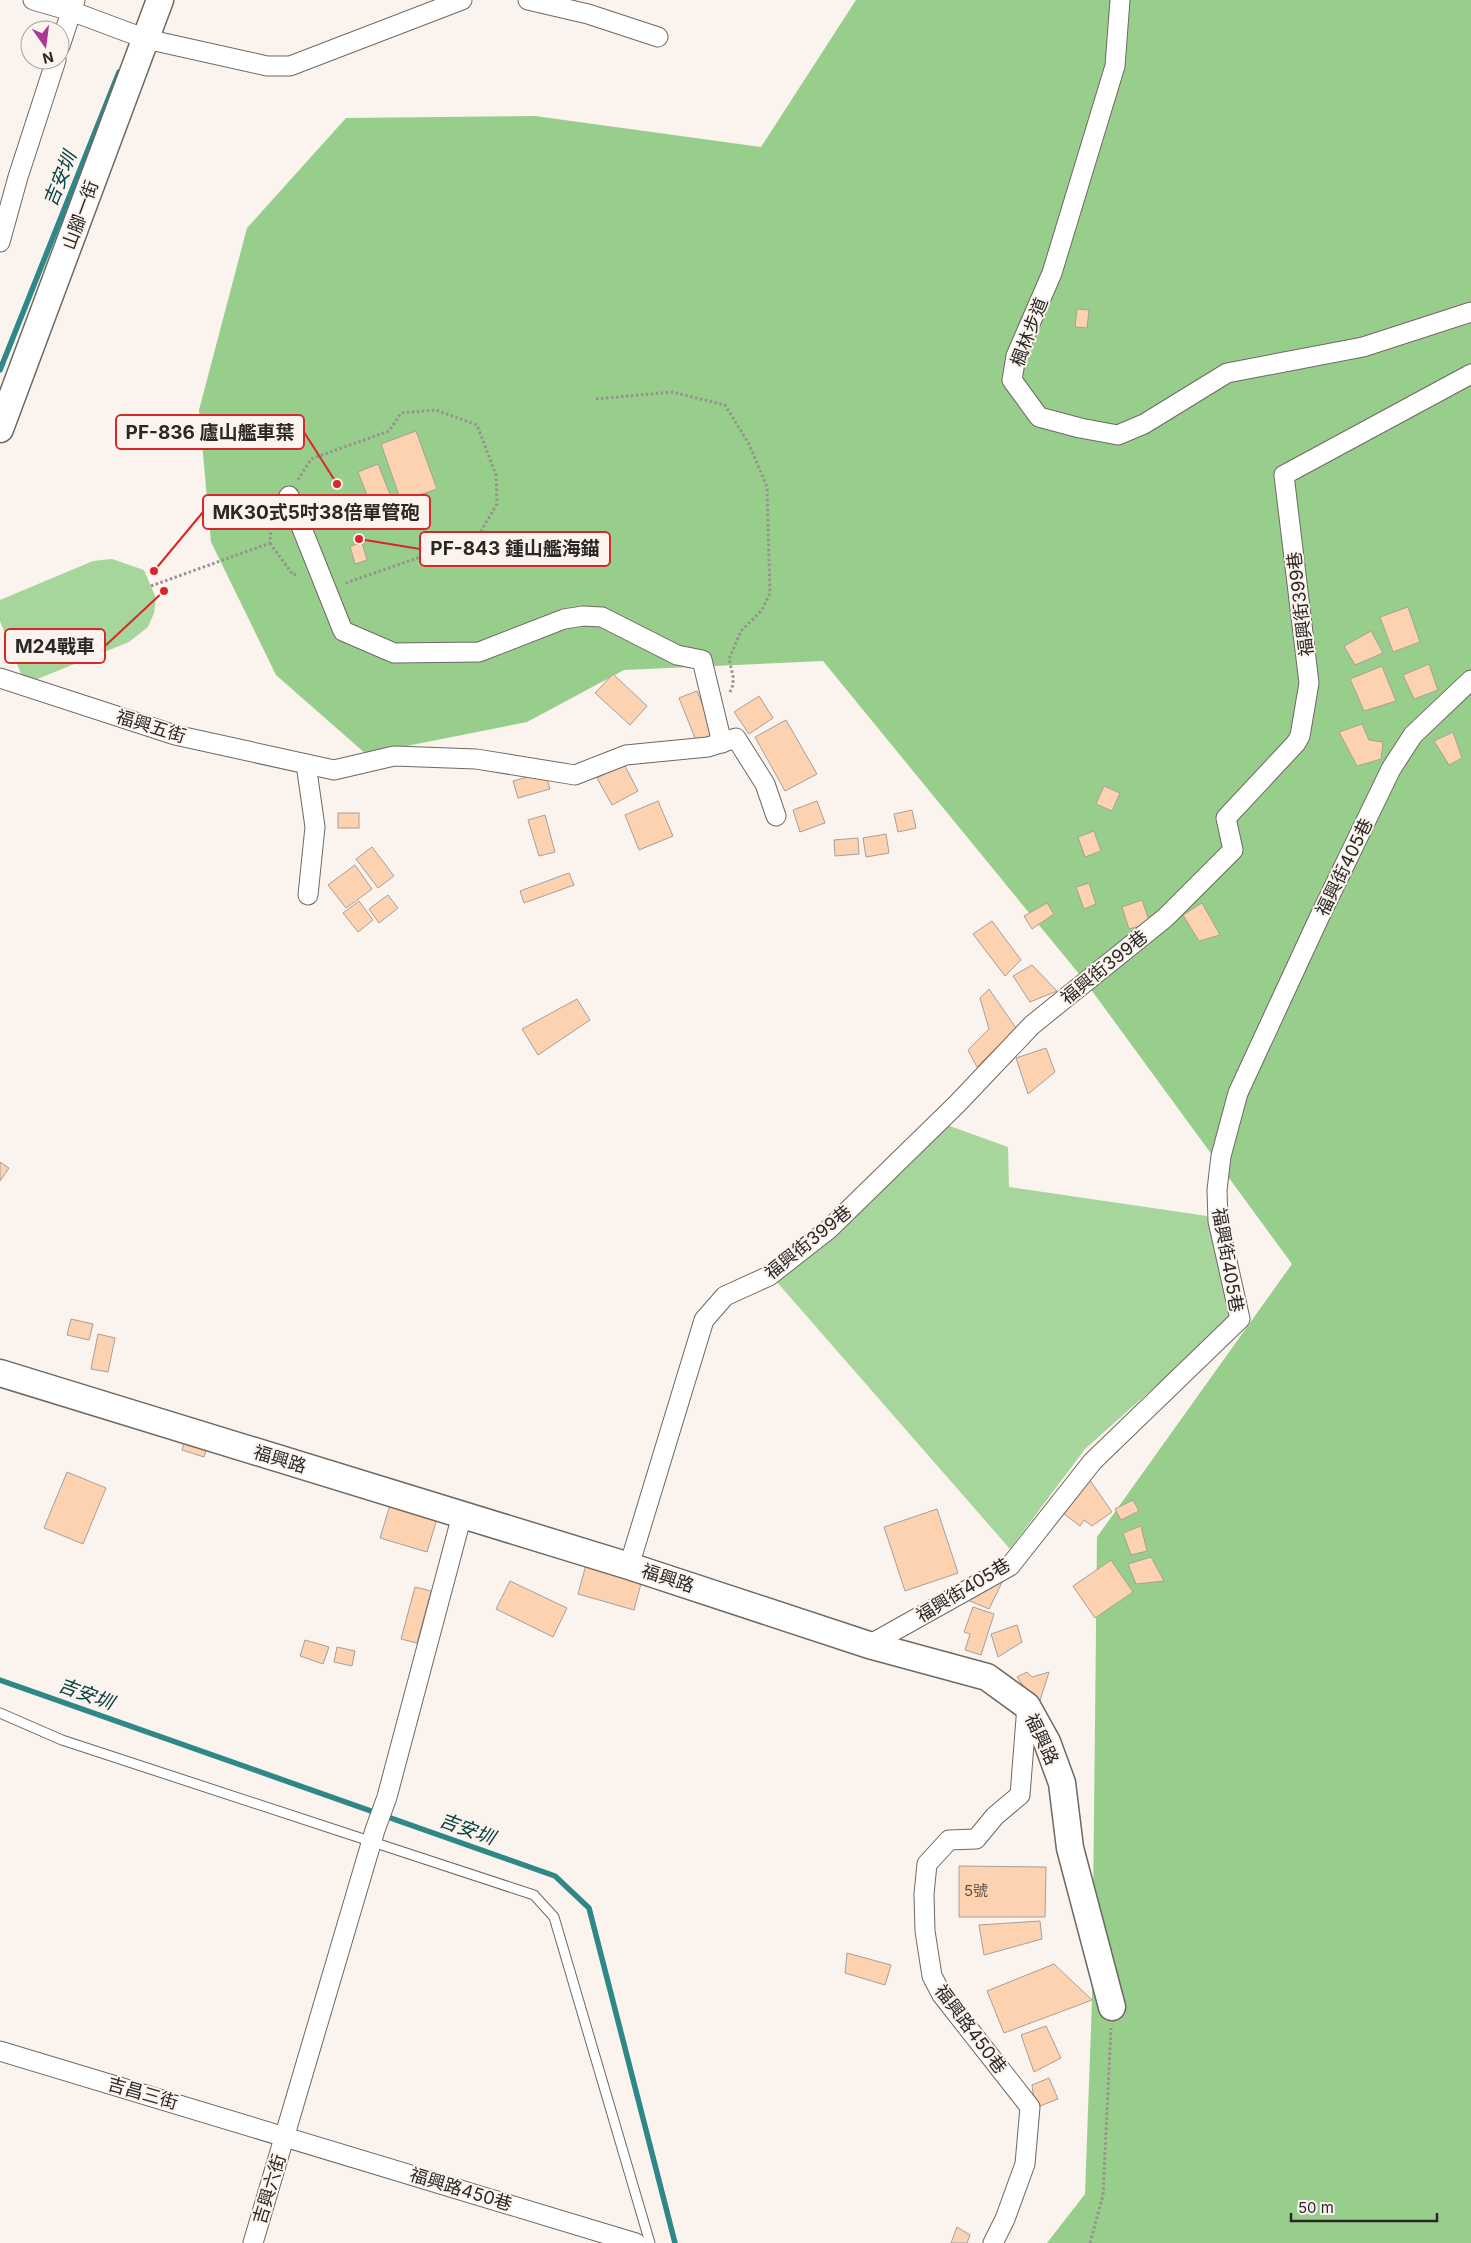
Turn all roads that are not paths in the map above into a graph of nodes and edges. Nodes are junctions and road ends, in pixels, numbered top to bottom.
1 (34, 0) edge
2 (160, 0) edge
3 (462, 0) edge
4 (528, 0) edge
5 (1120, 0) edge
6 (73, 6) edge
7 (68, 20) edge
8 (658, 37) dead end
9 (146, 39) junction
10 (53, 70) edge
11 (0, 242) edge
12 (1471, 312) edge
13 (1471, 374) edge
14 (0, 429) edge
15 (288, 496) road end
16 (0, 678) edge
17 (1471, 680) edge
18 (722, 743) junction
19 (306, 764) junction
20 (776, 816) dead end
21 (308, 895) dead end
22 (0, 1373) edge
23 (462, 1515) junction
24 (629, 1566) junction
25 (869, 1645) junction
26 (1027, 1706) junction
27 (0, 1714) edge
28 (373, 1835) junction
29 (1112, 2006) road end
30 (0, 2051) edge
31 (285, 2136) junction
32 (253, 2243) edge
33 (636, 2243) edge
34 (650, 2243) edge
35 (993, 2243) edge

1 - 6 street
2 - 9 street, 山腳一街
3 - 9 street
4 - 8 street
5 - 12 street, 楓林步道
6 - 7 street
6 - 9 street
9 - 14 street, 山腳一街
10 - 11 street
13 - 24 street, 福興街399巷
15 - 18 street
16 - 19 street, 福興五街
17 - 25 street, 福興街405巷
18 - 19 street, 福興五街
18 - 20 street
19 - 21 street
22 - 23 street, 福興路
23 - 24 street, 福興路
23 - 28 street, 吉興六街
24 - 25 street, 福興路
25 - 26 street, 福興路
26 - 29 street, 福興路
26 - 35 street, 福興路450巷
27 - 28 lane
28 - 31 street, 吉興六街
28 - 34 lane
30 - 31 street, 吉昌三街
31 - 32 street, 吉興六街
31 - 33 street, 福興路450巷

